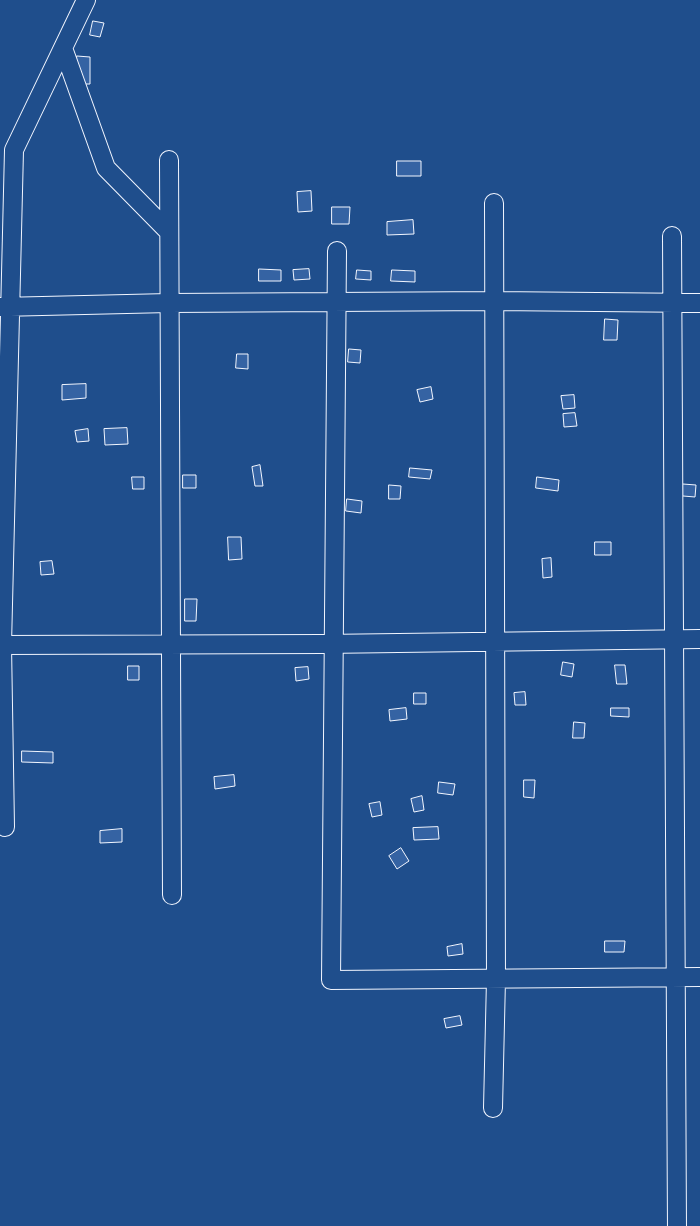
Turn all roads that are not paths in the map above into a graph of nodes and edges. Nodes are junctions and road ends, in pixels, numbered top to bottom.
1 (86, 0) edge
2 (63, 48) junction
3 (169, 160) dead end
4 (494, 203) dead end
5 (170, 232) junction
6 (672, 236) dead end
7 (337, 251) dead end
8 (494, 301) junction
9 (337, 302) junction
10 (673, 302) junction
11 (169, 303) junction
12 (700, 303) edge
13 (5, 307) edge
14 (674, 639) junction
15 (700, 639) edge
16 (495, 642) junction
17 (334, 644) junction
18 (1, 645) edge
19 (170, 645) junction
20 (6, 827) dead end
21 (172, 895) dead end
22 (676, 977) junction
23 (700, 977) edge
24 (496, 979) junction
25 (493, 1108) dead end
26 (677, 1226) edge

1 - 2 street
2 - 5 street
2 - 13 street
3 - 5 street
4 - 8 street
5 - 11 street
6 - 10 street
7 - 9 street
8 - 9 street
8 - 10 street
8 - 16 street
9 - 11 street
9 - 17 street
10 - 12 street
10 - 14 street
11 - 13 street
11 - 19 street
13 - 18 street
14 - 15 street
14 - 16 street
14 - 22 street
16 - 17 street
16 - 24 street
17 - 19 street
17 - 24 street
18 - 19 street
18 - 20 street
19 - 21 street
22 - 23 street
22 - 24 street
22 - 26 street
24 - 25 street

